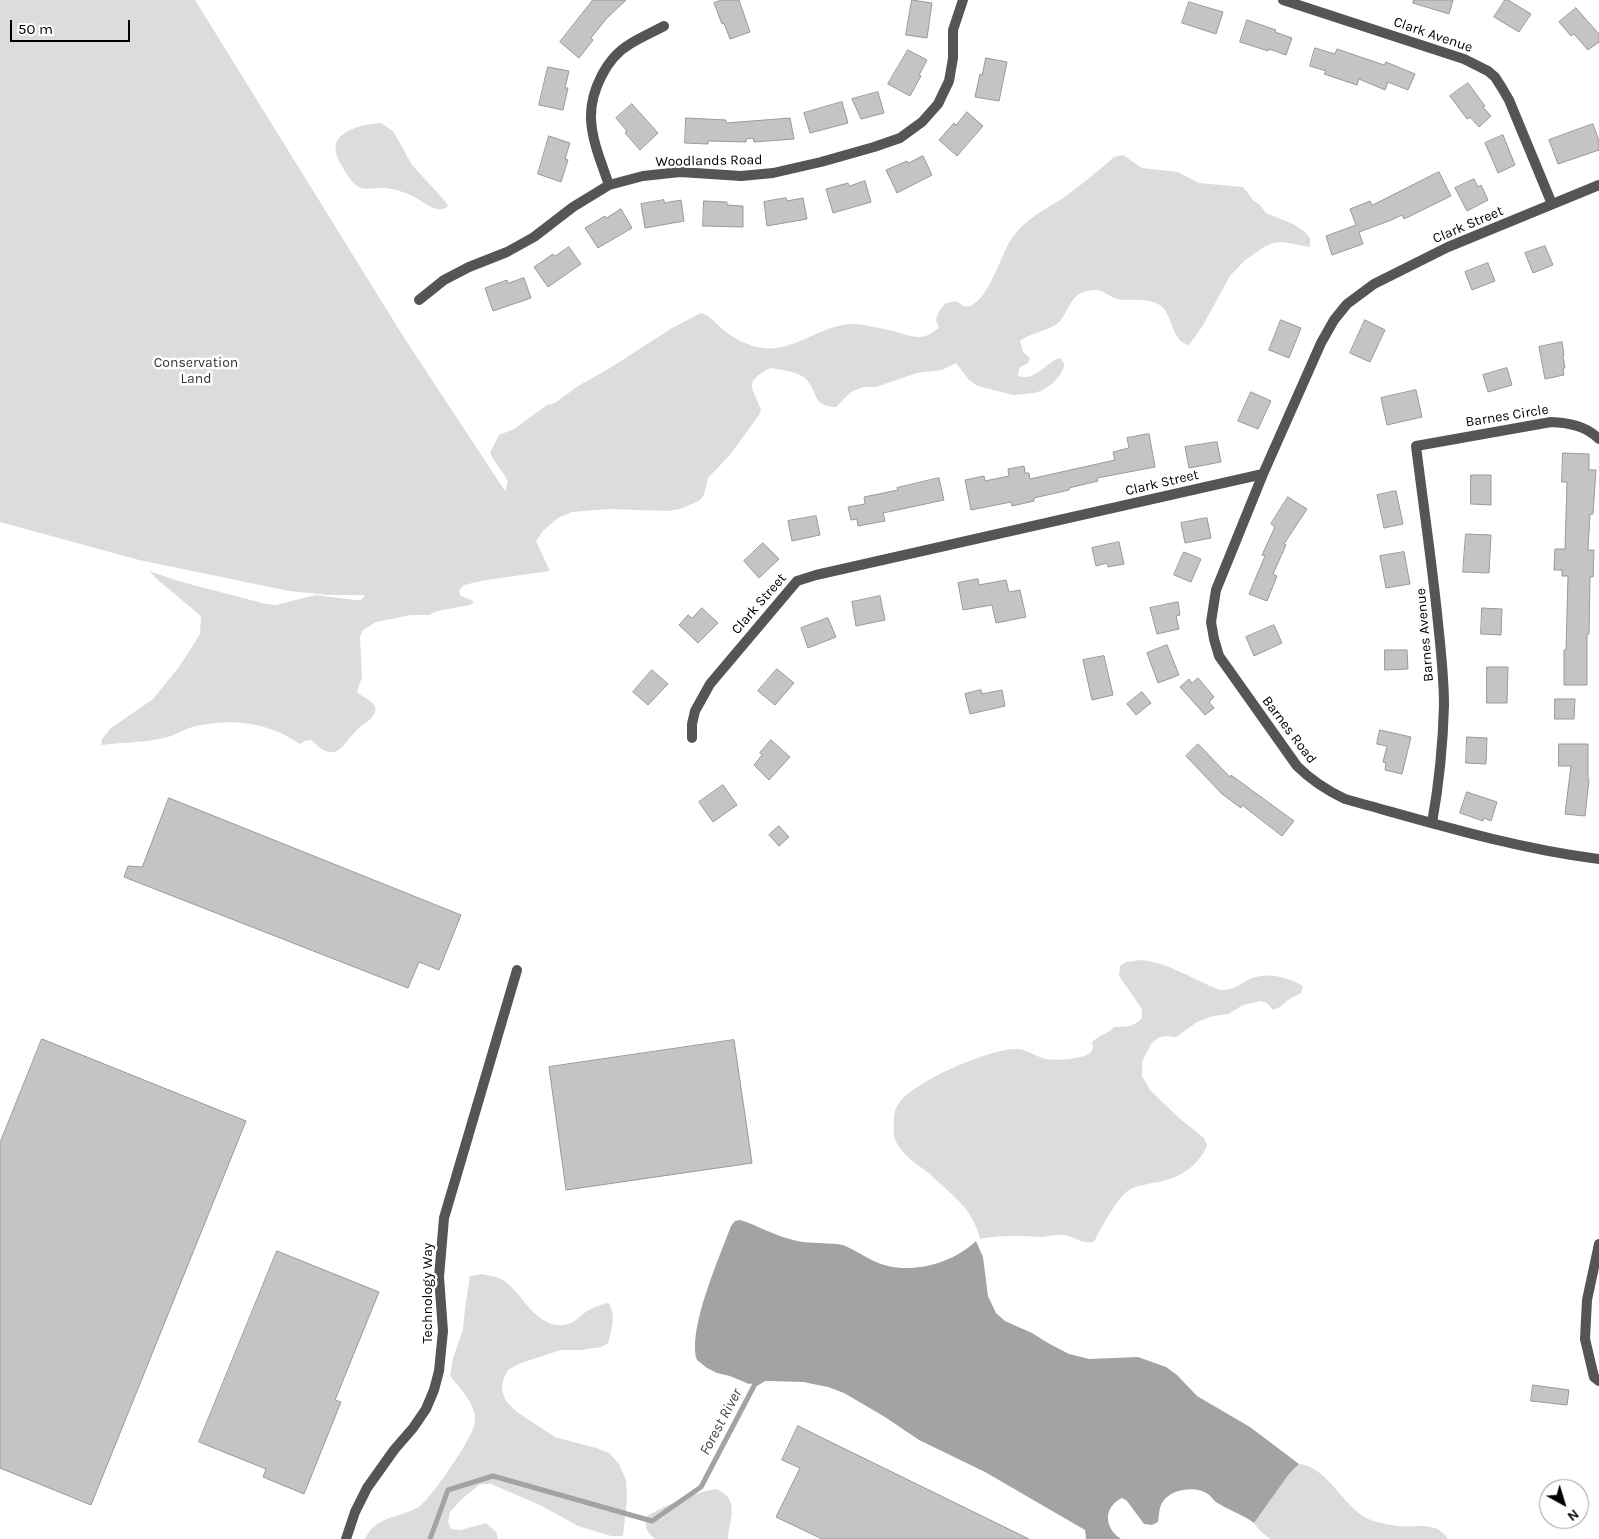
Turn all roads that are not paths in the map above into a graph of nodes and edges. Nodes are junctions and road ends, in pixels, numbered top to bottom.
1 (963, 0) edge
2 (1283, 0) edge
3 (664, 26) dead end
4 (609, 185) junction
5 (1599, 185) edge
6 (1552, 204) junction
7 (419, 300) dead end
8 (1599, 439) edge
9 (1416, 446) joint
10 (1263, 474) junction
11 (692, 738) dead end
12 (1432, 822) junction
13 (1599, 859) edge
14 (517, 970) dead end
15 (1599, 1244) edge
16 (1599, 1381) edge
17 (346, 1539) edge

1 - 4 street, Woodlands Road
2 - 6 street, Clark Avenue
3 - 4 street
4 - 7 street, Woodlands Road
5 - 6 street, Clark Street
6 - 10 street, Clark Street
8 - 9 street, Barnes Circle
9 - 12 street, Barnes Avenue
10 - 11 street, Clark Street
10 - 12 street, Barnes Road
12 - 13 street, Barnes Road
14 - 17 street, Technology Way
15 - 16 street

